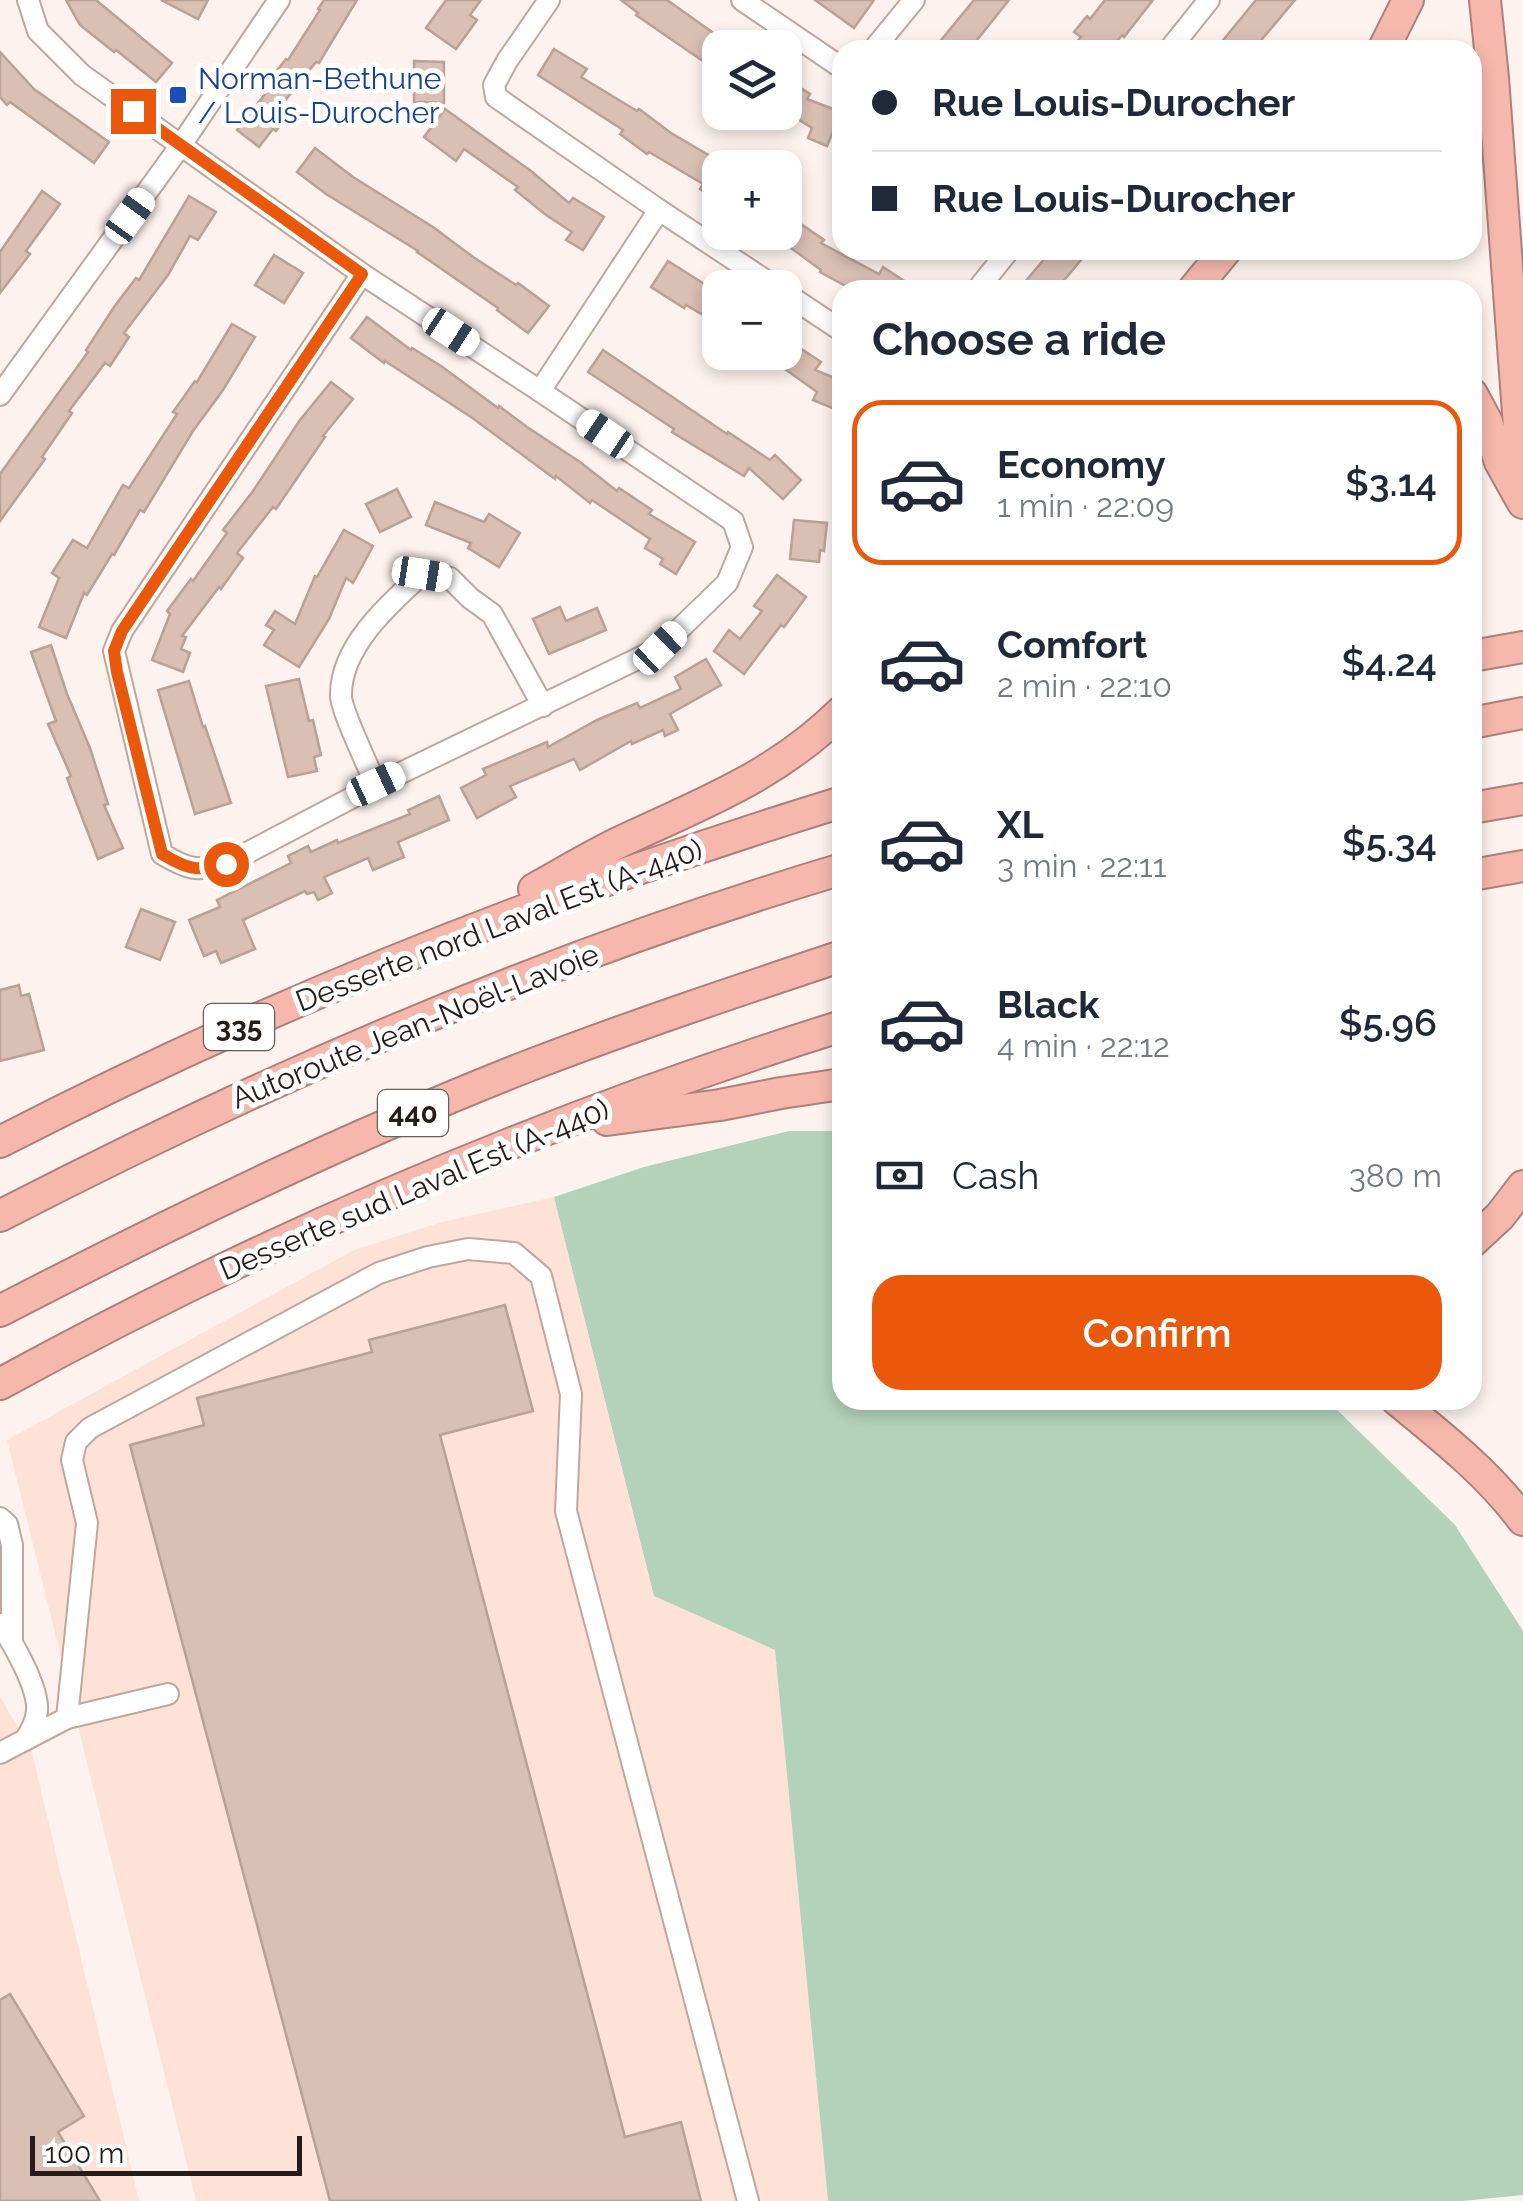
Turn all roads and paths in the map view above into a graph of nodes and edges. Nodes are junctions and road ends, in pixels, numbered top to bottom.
1 (28, 0) edge
2 (279, 0) edge
3 (549, 0) edge
4 (742, 0) edge
5 (914, 0) edge
6 (1209, 0) edge
7 (1408, 0) edge
8 (1484, 0) edge
9 (881, 40) edge
10 (1177, 40) edge
11 (1389, 40) edge
12 (832, 61) edge
13 (181, 145) junction
14 (659, 210) junction
15 (1001, 260) edge
16 (1218, 260) edge
17 (750, 270) edge
18 (362, 274) junction
19 (985, 280) edge
20 (1201, 280) edge
21 (802, 304) edge
22 (832, 324) edge
23 (540, 391) junction
24 (0, 395) edge
25 (1482, 414) edge
26 (1523, 480) edge
27 (1523, 503) edge
28 (1523, 647) edge
29 (1482, 654) edge
30 (542, 706) junction
31 (1523, 713) edge
32 (832, 720) edge
33 (1482, 721) edge
34 (376, 784) junction
35 (1523, 800) edge
36 (832, 805) edge
37 (1482, 806) edge
38 (1523, 866) edge
39 (832, 872) edge
40 (1482, 873) edge
41 (444, 940) junction
42 (832, 959) edge
43 (832, 1029) edge
44 (832, 1085) edge
45 (37, 1124) junction
46 (0, 1125) edge
47 (555, 1127) junction
48 (0, 1142) edge
49 (1523, 1186) edge
50 (0, 1216) edge
51 (1482, 1233) edge
52 (0, 1311) edge
53 (0, 1384) edge
54 (1409, 1410) edge
55 (0, 1518) edge
56 (1523, 1520) edge
57 (6, 1621) edge
58 (168, 1694) dead end
59 (67, 1718) junction
60 (25, 1740) junction
61 (0, 1752) edge
62 (748, 2201) edge

1 - 13 street
2 - 13 street
3 - 14 street
4 - 12 street
5 - 9 street
6 - 10 street
7 - 11 highway
8 - 26 highway
13 - 18 street
13 - 24 street
14 - 17 street
14 - 23 street
15 - 19 street
16 - 20 highway
18 - 23 street
18 - 34 street
21 - 22 street
23 - 30 street
25 - 27 highway
28 - 29 highway
30 - 34 street
30 - 34 street
31 - 33 highway
32 - 41 highway, 335
35 - 37 highway
36 - 41 highway, Desserte nord Laval Est (A-440)
38 - 40 highway
39 - 50 highway, Autoroute Jean-Noël-Lavoie
41 - 45 highway, Desserte nord Laval Est (A-440) / 335
42 - 52 highway, 440
43 - 47 highway, Desserte sud Laval Est (A-440)
44 - 47 highway
45 - 46 highway
45 - 48 highway, Desserte nord Laval Est (A-440) / 335
47 - 53 highway, Desserte sud Laval Est (A-440)
49 - 51 highway
54 - 56 highway
55 - 57 street
57 - 60 street
58 - 59 street
59 - 60 street
59 - 62 street
60 - 61 street

